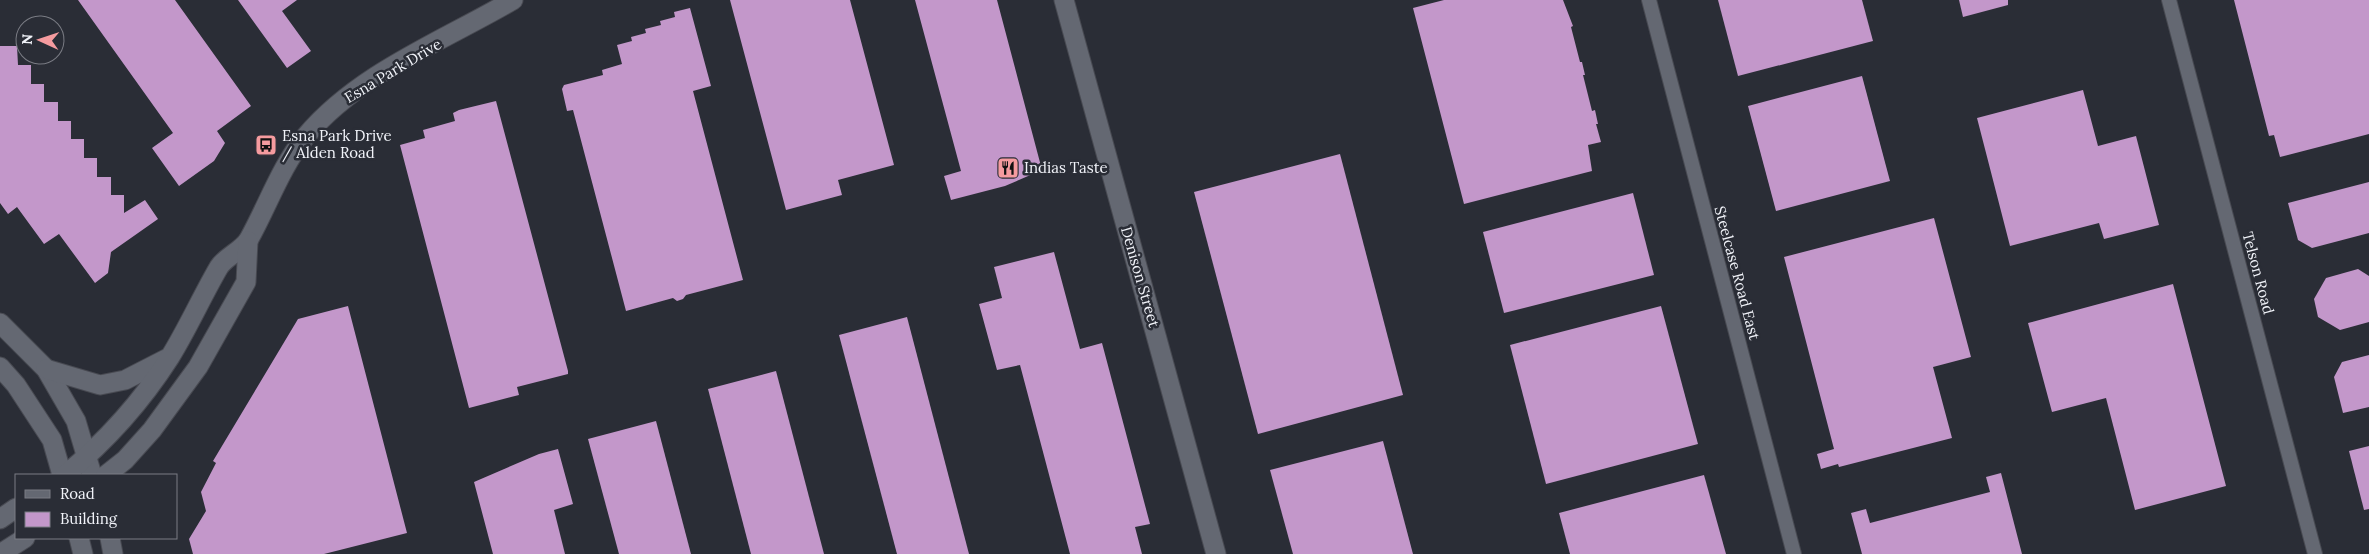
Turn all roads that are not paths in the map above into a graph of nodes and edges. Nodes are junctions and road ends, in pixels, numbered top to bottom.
1 (513, 0) edge
2 (1064, 0) edge
3 (1649, 0) edge
4 (2169, 0) edge
5 (248, 241) junction
6 (0, 323) edge
7 (170, 357) junction
8 (0, 367) edge
9 (46, 369) junction
10 (87, 457) junction
11 (64, 474) edge
12 (65, 474) edge
13 (92, 474) edge
14 (107, 474) edge
15 (15, 509) edge
16 (0, 519) edge
17 (22, 539) edge
18 (78, 539) edge
19 (110, 539) edge
20 (0, 554) edge
21 (82, 554) edge
22 (113, 554) edge
23 (1216, 554) edge
24 (1794, 554) edge
25 (2315, 554) edge

1 - 5 street, Esna Park Drive
2 - 23 street, Denison Street
3 - 24 street, Steelcase Road East
4 - 25 street, Telson Road
5 - 7 street, Esna Park Drive
5 - 14 street, Esna Park Drive
6 - 9 street
7 - 9 street
7 - 10 street, Esna Park Drive
8 - 11 street
9 - 10 street
10 - 12 street, Esna Park Drive
10 - 13 street
15 - 16 street
17 - 20 street
18 - 21 street
19 - 22 street

